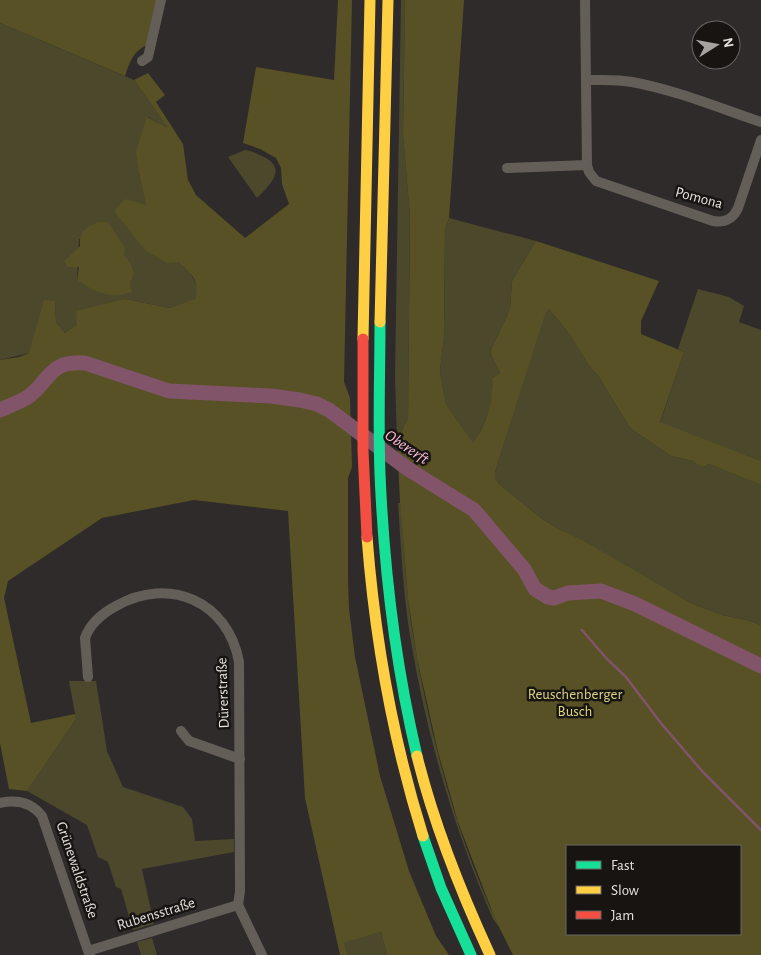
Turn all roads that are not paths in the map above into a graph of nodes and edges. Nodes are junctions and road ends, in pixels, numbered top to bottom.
1 (161, 0) edge
2 (370, 0) edge
3 (388, 0) edge
4 (585, 0) edge
5 (142, 61) dead end
6 (586, 80) junction
7 (761, 122) edge
8 (761, 140) edge
9 (587, 165) junction
10 (507, 168) dead end
11 (88, 677) dead end
12 (181, 731) dead end
13 (240, 759) junction
14 (0, 803) edge
15 (238, 905) junction
16 (488, 951) edge
17 (89, 953) edge
18 (262, 955) edge
19 (471, 955) edge

1 - 5 street
2 - 19 highway
3 - 16 highway
4 - 6 street
6 - 7 street
6 - 9 street
8 - 9 street, Pomona
9 - 10 street
11 - 13 street, Dürerstraße
12 - 13 street, Dürerstraße
13 - 15 street, Dürerstraße
14 - 17 street, Grünewaldstraße
15 - 17 street, Rubensstraße
15 - 18 street

